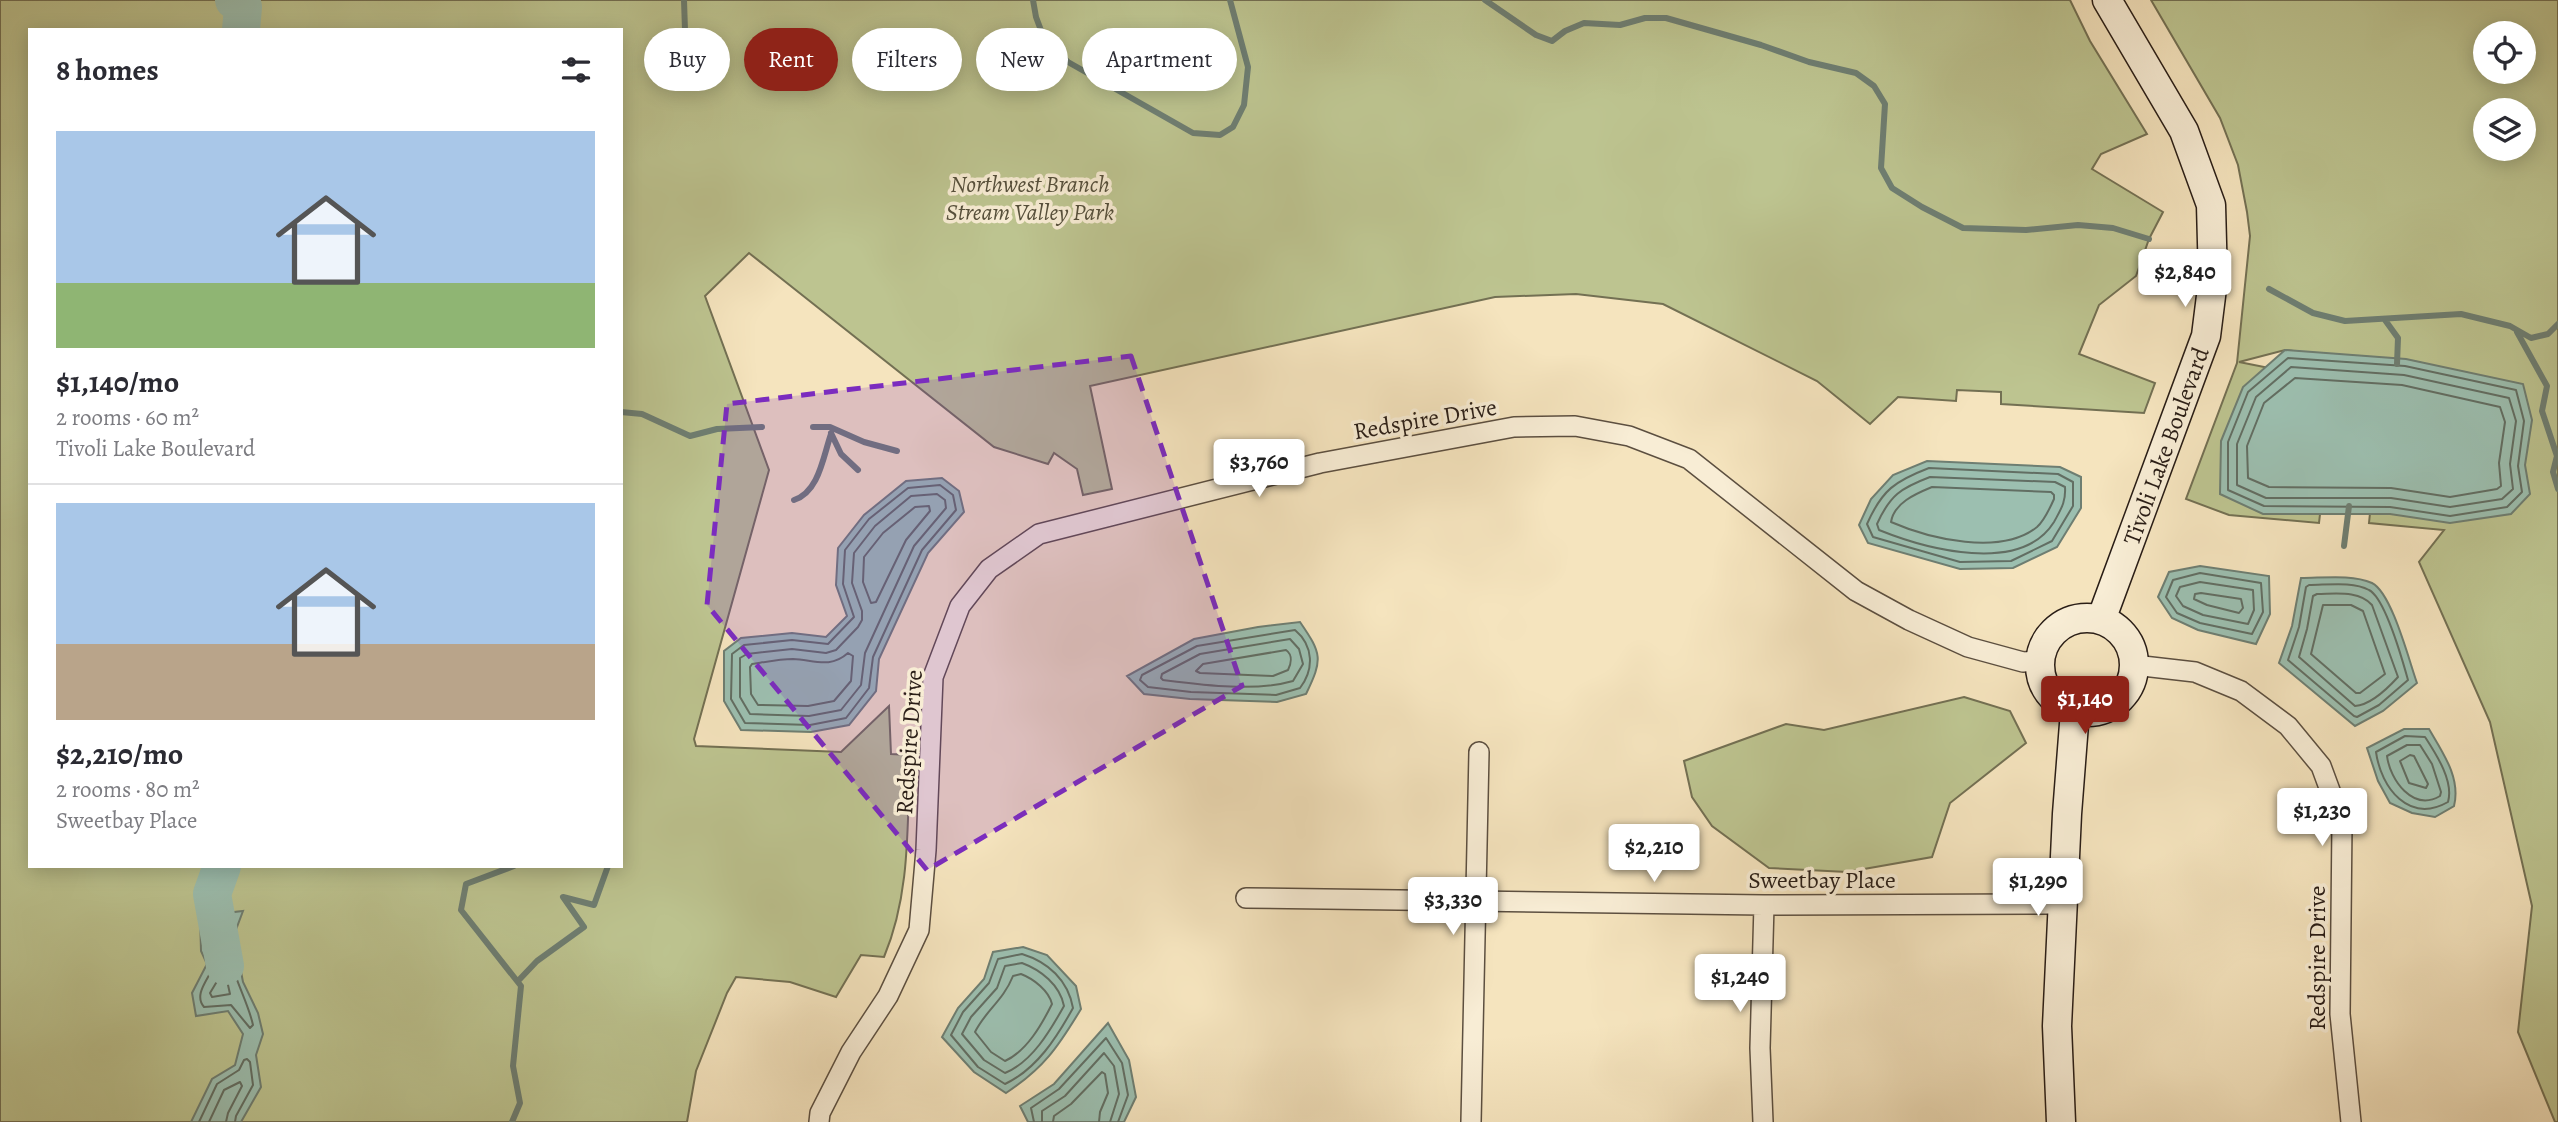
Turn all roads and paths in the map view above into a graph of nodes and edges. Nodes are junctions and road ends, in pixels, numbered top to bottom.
1 (2107, 0) edge
2 (2101, 620) junction
3 (2040, 662) junction
4 (2134, 665) junction
5 (2076, 711) junction
6 (1479, 752) dead end
7 (1245, 898) dead end
8 (1474, 901) junction
9 (2063, 904) junction
10 (1764, 905) junction
11 (819, 1122) edge
12 (1471, 1122) edge
13 (1763, 1122) edge
14 (2061, 1122) edge
15 (2351, 1122) edge

1 - 2 street, Tivoli Lake Boulevard
2 - 3 street
2 - 4 street
3 - 5 street
3 - 11 street, Redspire Drive
4 - 5 street
4 - 15 street, Redspire Drive
5 - 9 street
6 - 8 street
7 - 8 street, Sweetbay Place
8 - 10 street, Sweetbay Place
8 - 12 street
9 - 10 street, Sweetbay Place
9 - 14 street
10 - 13 street

